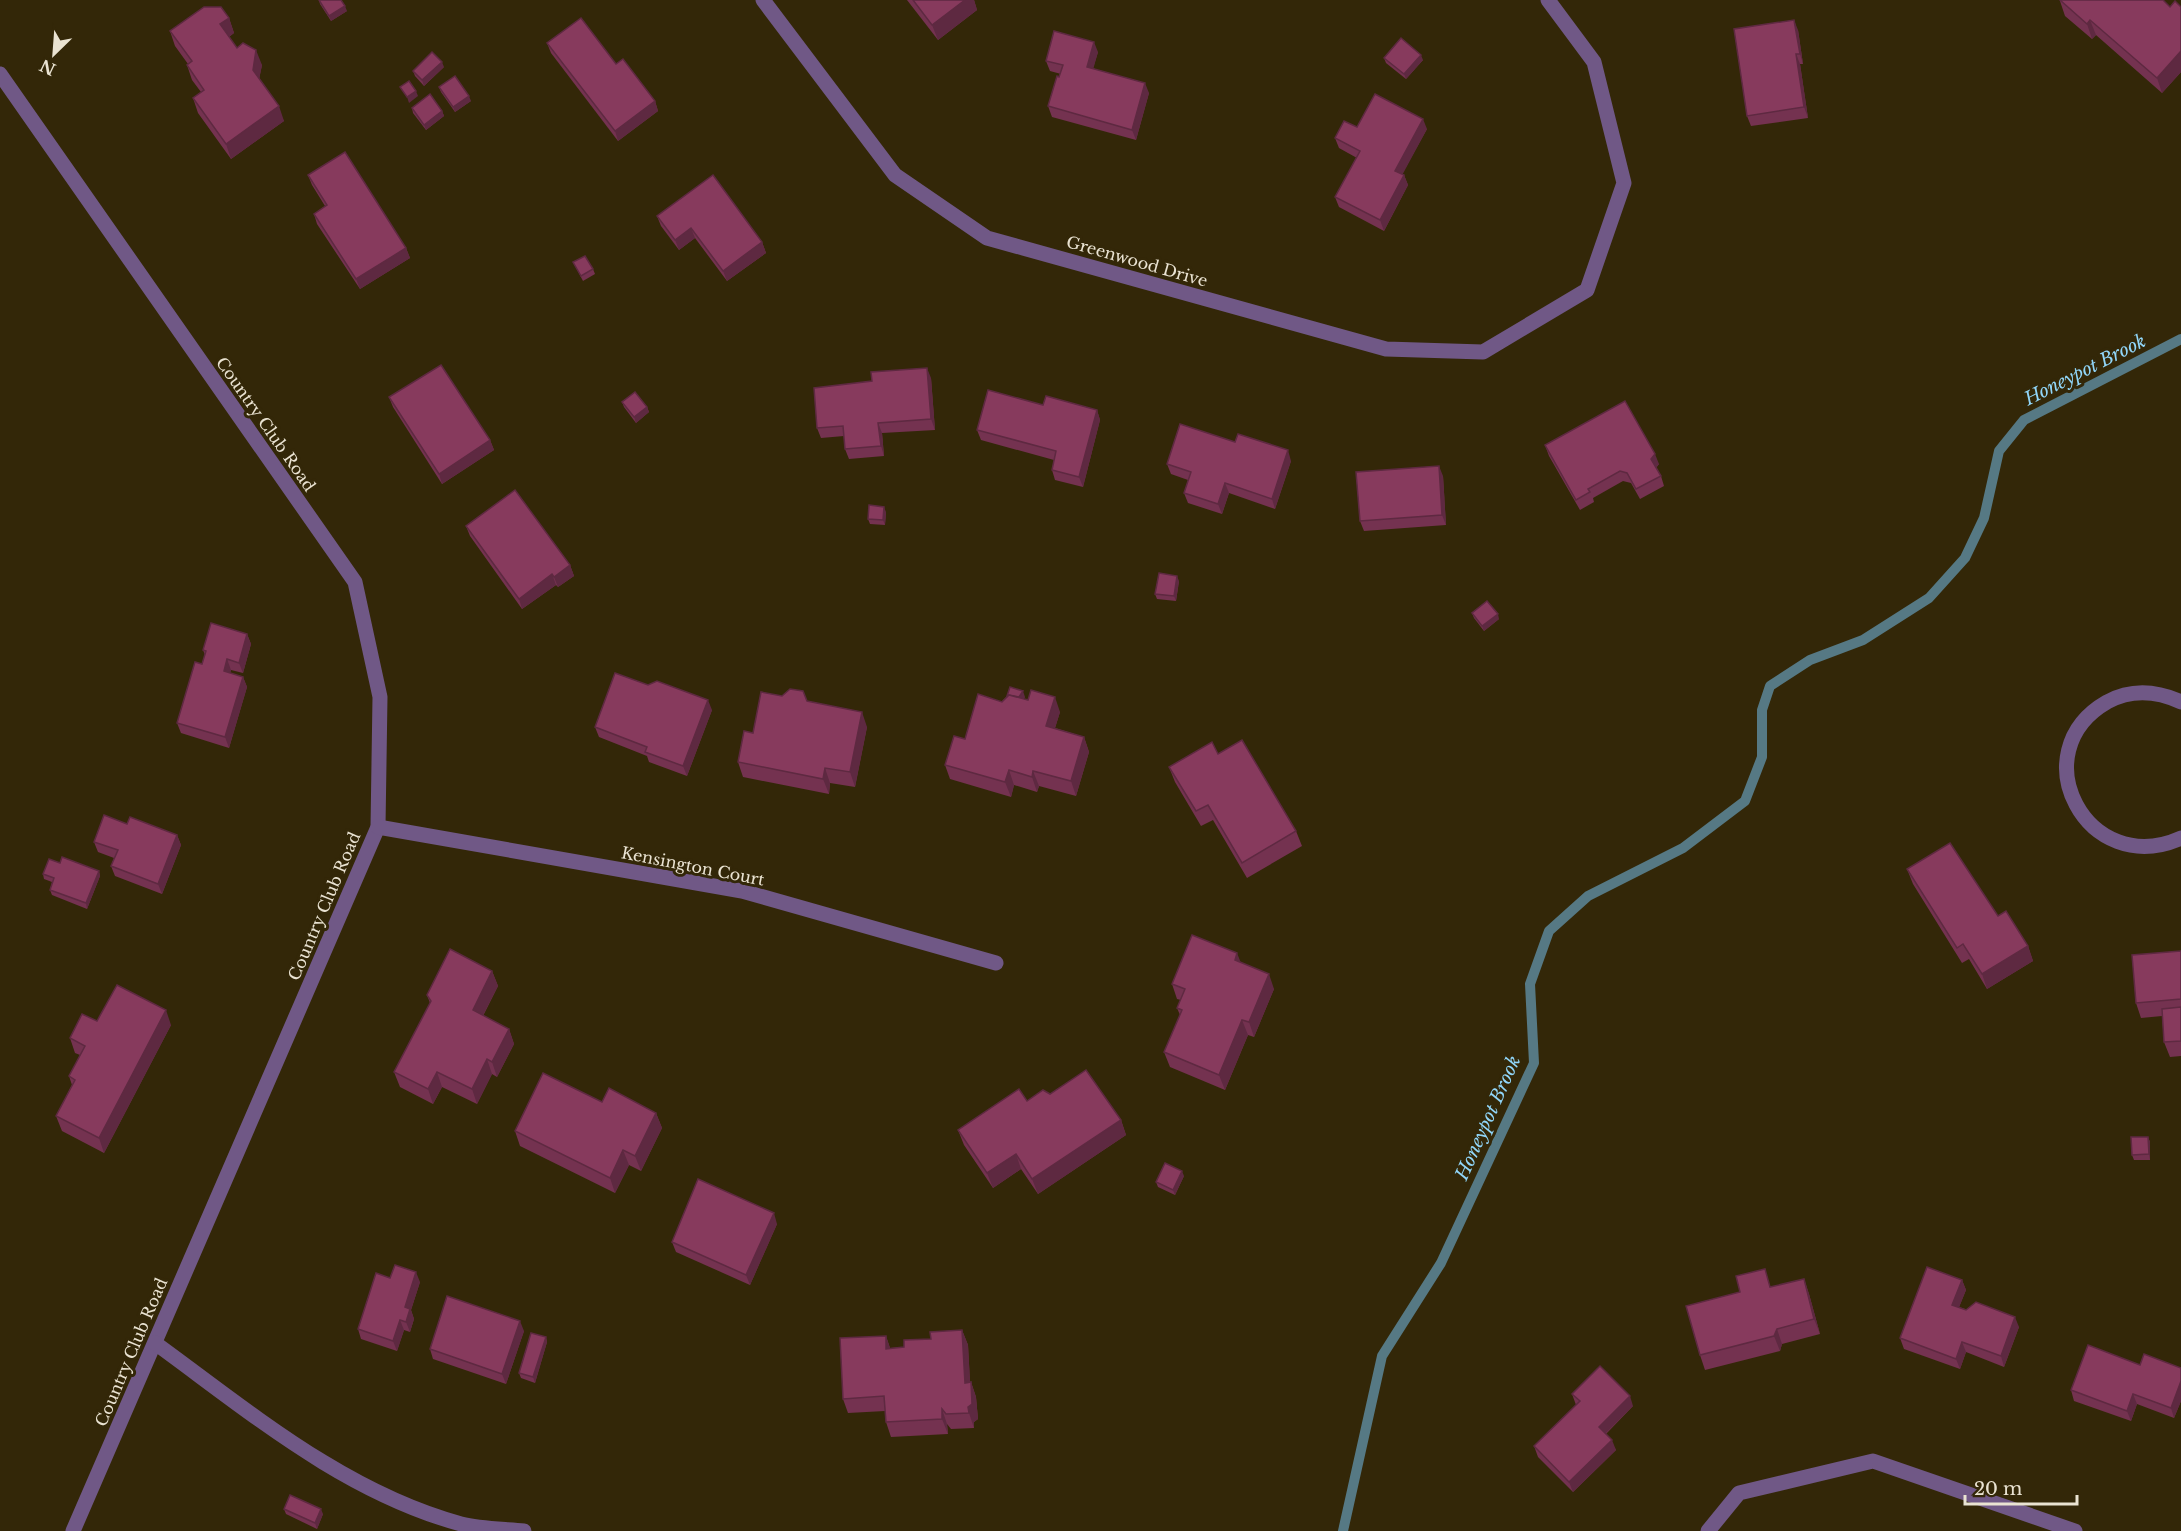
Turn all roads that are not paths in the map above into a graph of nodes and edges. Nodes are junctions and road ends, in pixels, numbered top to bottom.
1 (763, 0) edge
2 (1548, 0) edge
3 (0, 74) edge
4 (2181, 702) edge
5 (378, 827) junction
6 (2181, 838) edge
7 (996, 963) dead end
8 (155, 1343) junction
9 (73, 1531) edge
10 (524, 1531) edge
11 (1708, 1531) edge
12 (2074, 1531) edge

1 - 2 street, Greenwood Drive
3 - 5 street, Country Club Road
4 - 6 street
5 - 7 street, Kensington Court
5 - 8 street, Country Club Road
8 - 9 street, Country Club Road
8 - 10 street
11 - 12 street

